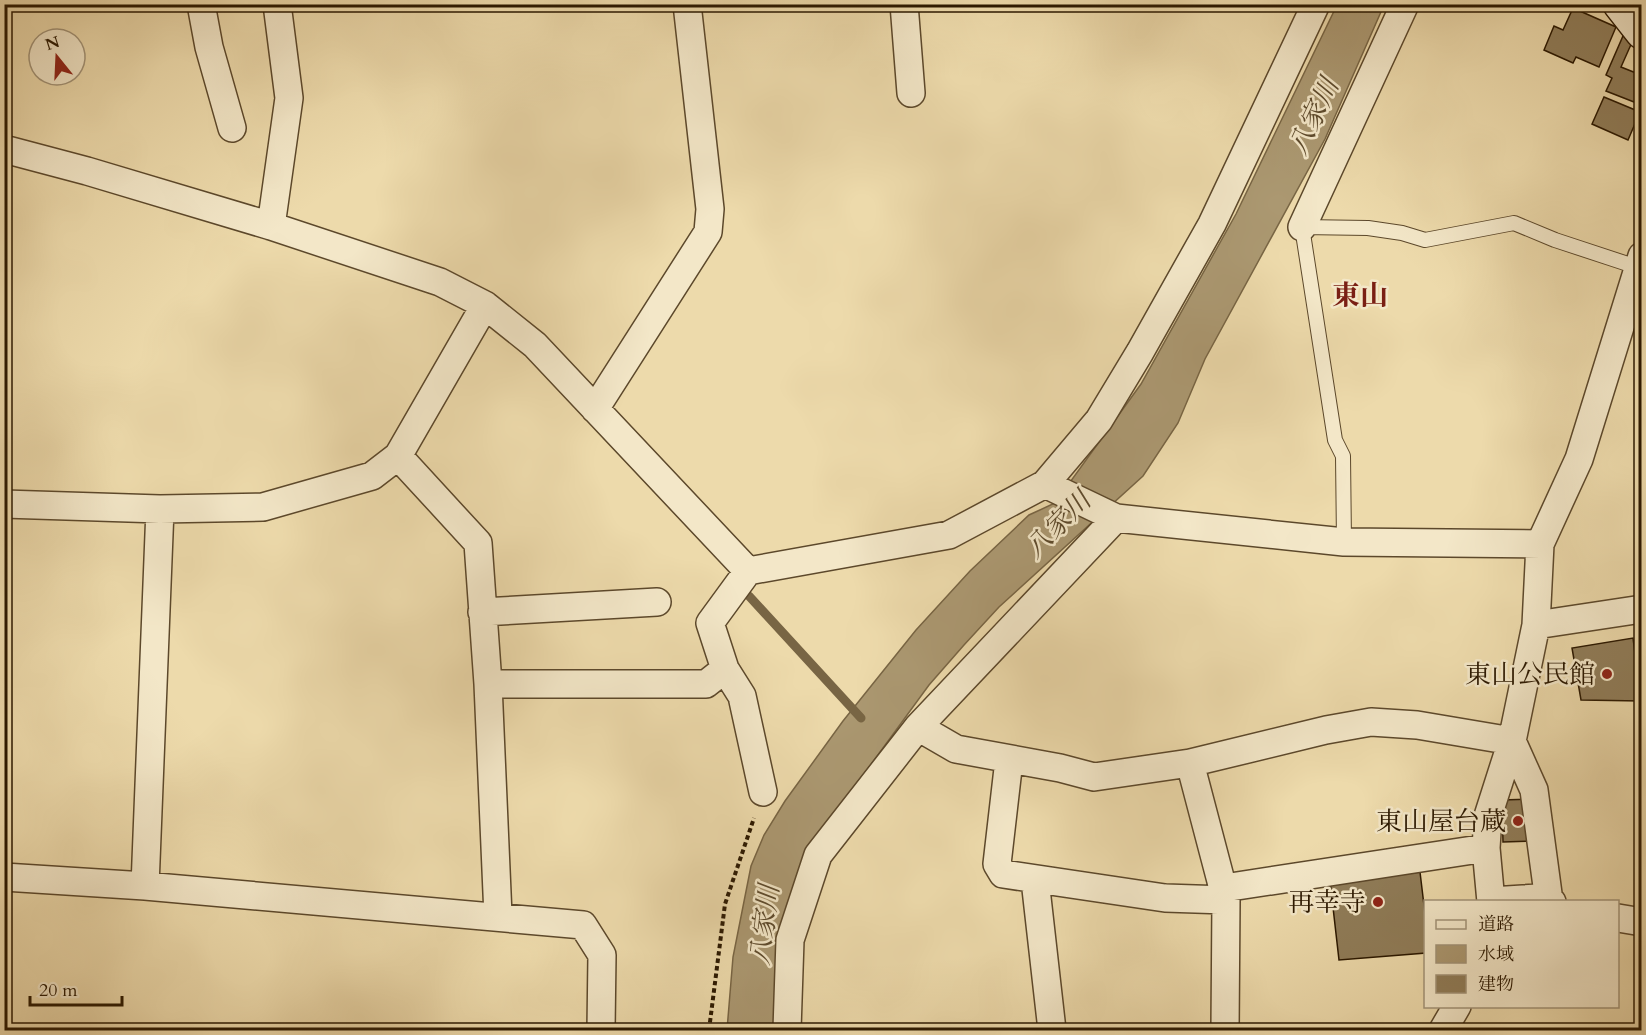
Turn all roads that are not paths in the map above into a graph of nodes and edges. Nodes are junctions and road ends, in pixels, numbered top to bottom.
1 (201, 4) edge
2 (277, 4) edge
3 (687, 4) edge
4 (904, 4) edge
5 (1316, 4) edge
6 (1405, 4) edge
7 (1620, 4) edge
8 (1641, 32) edge
9 (911, 93) dead end
10 (232, 128) dead end
11 (4, 149) edge
12 (271, 226) junction
13 (1302, 227) junction
14 (1639, 262) edge
15 (485, 305) junction
16 (595, 409) junction
17 (398, 456) junction
18 (1045, 484) junction
19 (4, 504) edge
20 (160, 509) junction
21 (1116, 518) junction
22 (1344, 542) junction
23 (1540, 544) junction
24 (748, 572) junction
25 (657, 602) dead end
26 (1641, 609) edge
27 (483, 612) junction
28 (1536, 625) junction
29 (725, 669) junction
30 (488, 684) junction
31 (918, 728) junction
32 (1512, 741) junction
33 (1010, 760) junction
34 (1190, 764) junction
35 (763, 792) road end
36 (1485, 848) junction
37 (4, 877) edge
38 (1035, 880) junction
39 (145, 886) junction
40 (1225, 894) junction
41 (1491, 900) edge
42 (1507, 900) edge
43 (1546, 900) edge
44 (1550, 900) edge
45 (498, 916) junction
46 (1619, 918) edge
47 (1641, 922) edge
48 (1456, 1008) edge
49 (601, 1030) edge
50 (787, 1030) edge
51 (1052, 1030) edge
52 (1225, 1030) edge
53 (1443, 1030) edge

1 - 10 street
2 - 12 street
3 - 16 street
4 - 9 street
5 - 18 street
6 - 13 street
7 - 8 main road
11 - 12 street
12 - 15 street
13 - 14 lane
13 - 22 lane
14 - 23 street
15 - 16 street
15 - 17 street
16 - 24 street
17 - 20 street
17 - 27 street
18 - 21 street
18 - 24 street
19 - 20 street
20 - 39 street
21 - 22 street
21 - 31 street
22 - 23 street
23 - 28 street
24 - 29 street
25 - 27 street
26 - 28 street
27 - 30 street
28 - 32 street
29 - 30 street
29 - 35 street
30 - 45 street
31 - 33 street
31 - 50 street
32 - 34 street
32 - 36 street
32 - 44 street
33 - 34 street
33 - 38 street
34 - 40 street
36 - 40 street
36 - 41 street
37 - 39 street
38 - 40 street
38 - 51 street
39 - 45 street
40 - 52 street
42 - 43 street
45 - 49 street
46 - 47 street
48 - 53 street

